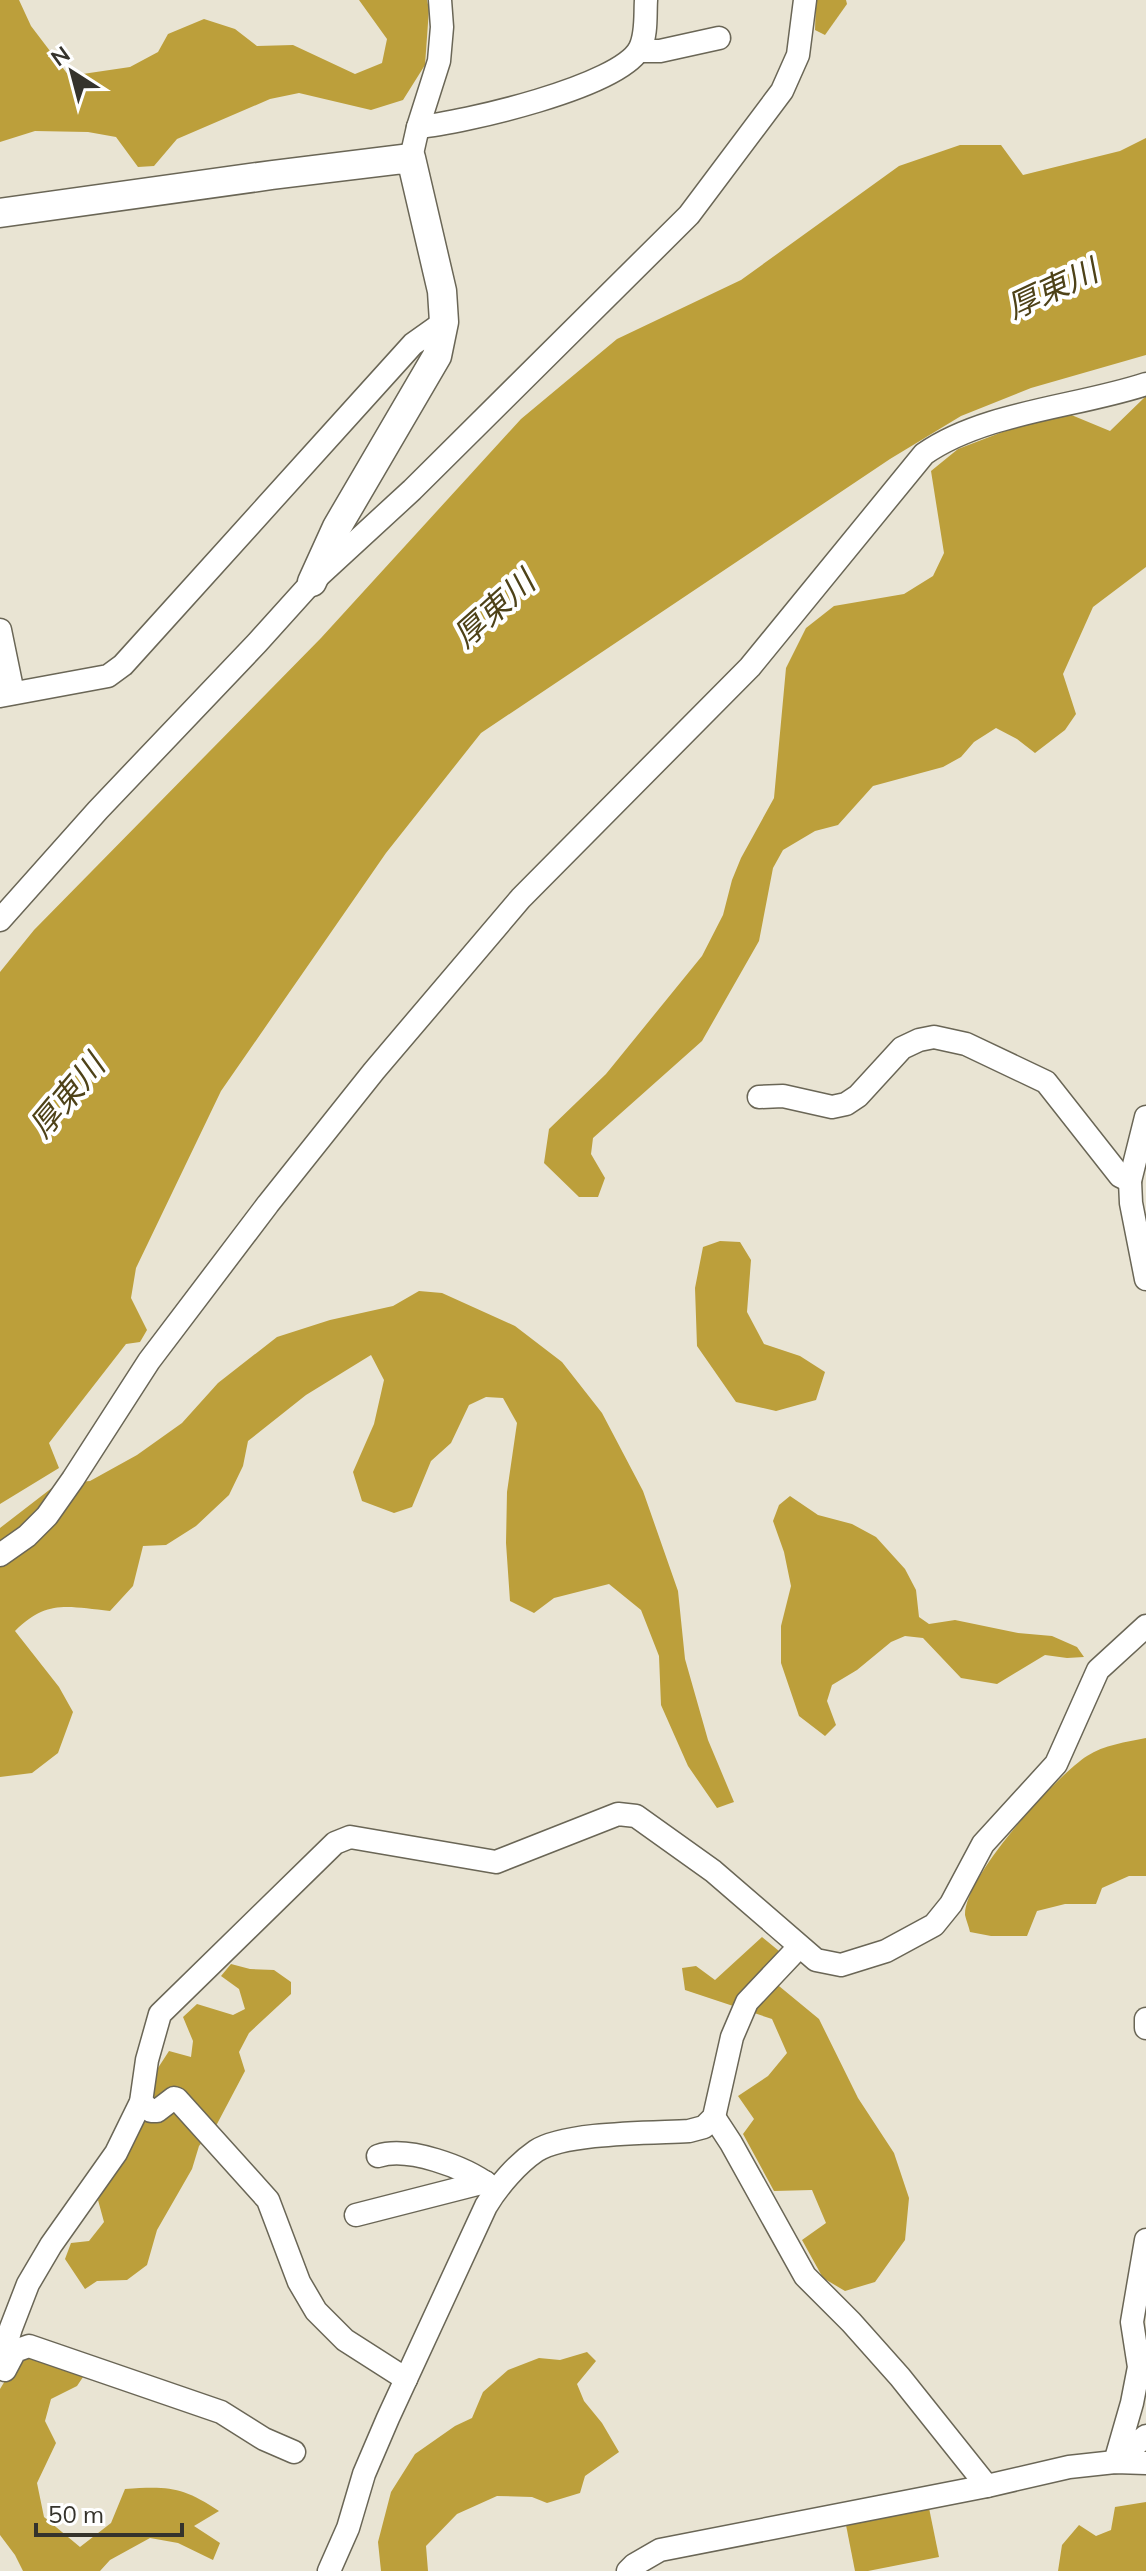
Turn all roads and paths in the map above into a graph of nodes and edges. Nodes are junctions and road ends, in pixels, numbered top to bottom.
1 (440, 0) edge
2 (646, 0) edge
3 (805, 0) edge
4 (719, 38) dead end
5 (639, 51) junction
6 (418, 127) junction
7 (411, 158) junction
8 (0, 213) edge
9 (444, 322) junction
10 (1146, 384) edge
11 (312, 582) junction
12 (0, 630) edge
13 (6, 694) edge
14 (0, 920) edge
15 (759, 1097) dead end
16 (1146, 1117) edge
17 (1130, 1181) junction
18 (1146, 1279) edge
19 (0, 1555) edge
20 (1146, 1626) edge
21 (799, 1947) junction
22 (1146, 2019) edge
23 (1146, 2028) edge
24 (141, 2102) junction
25 (714, 2117) junction
26 (378, 2156) dead end
27 (491, 2186) junction
28 (356, 2215) dead end
29 (1146, 2240) edge
30 (0, 2364) edge
31 (0, 2372) edge
32 (406, 2379) junction
33 (1146, 2436) edge
34 (294, 2452) dead end
35 (1115, 2462) junction
36 (1146, 2463) edge
37 (987, 2486) junction
38 (329, 2571) edge
39 (628, 2571) edge

1 - 6 street
2 - 5 street
3 - 11 street
4 - 5 street
5 - 6 street
6 - 7 street
7 - 8 street
7 - 9 street
9 - 11 street
9 - 13 street
10 - 19 street
11 - 14 street
12 - 13 street
15 - 17 street
16 - 17 street
17 - 18 street
20 - 21 street
21 - 24 street
21 - 25 street
22 - 23 street
24 - 30 street
24 - 32 street
25 - 27 street
25 - 37 street
26 - 27 street
27 - 28 street
27 - 32 street
29 - 35 street
31 - 34 street
32 - 38 street
33 - 35 street
35 - 36 street
35 - 37 street
37 - 39 street

